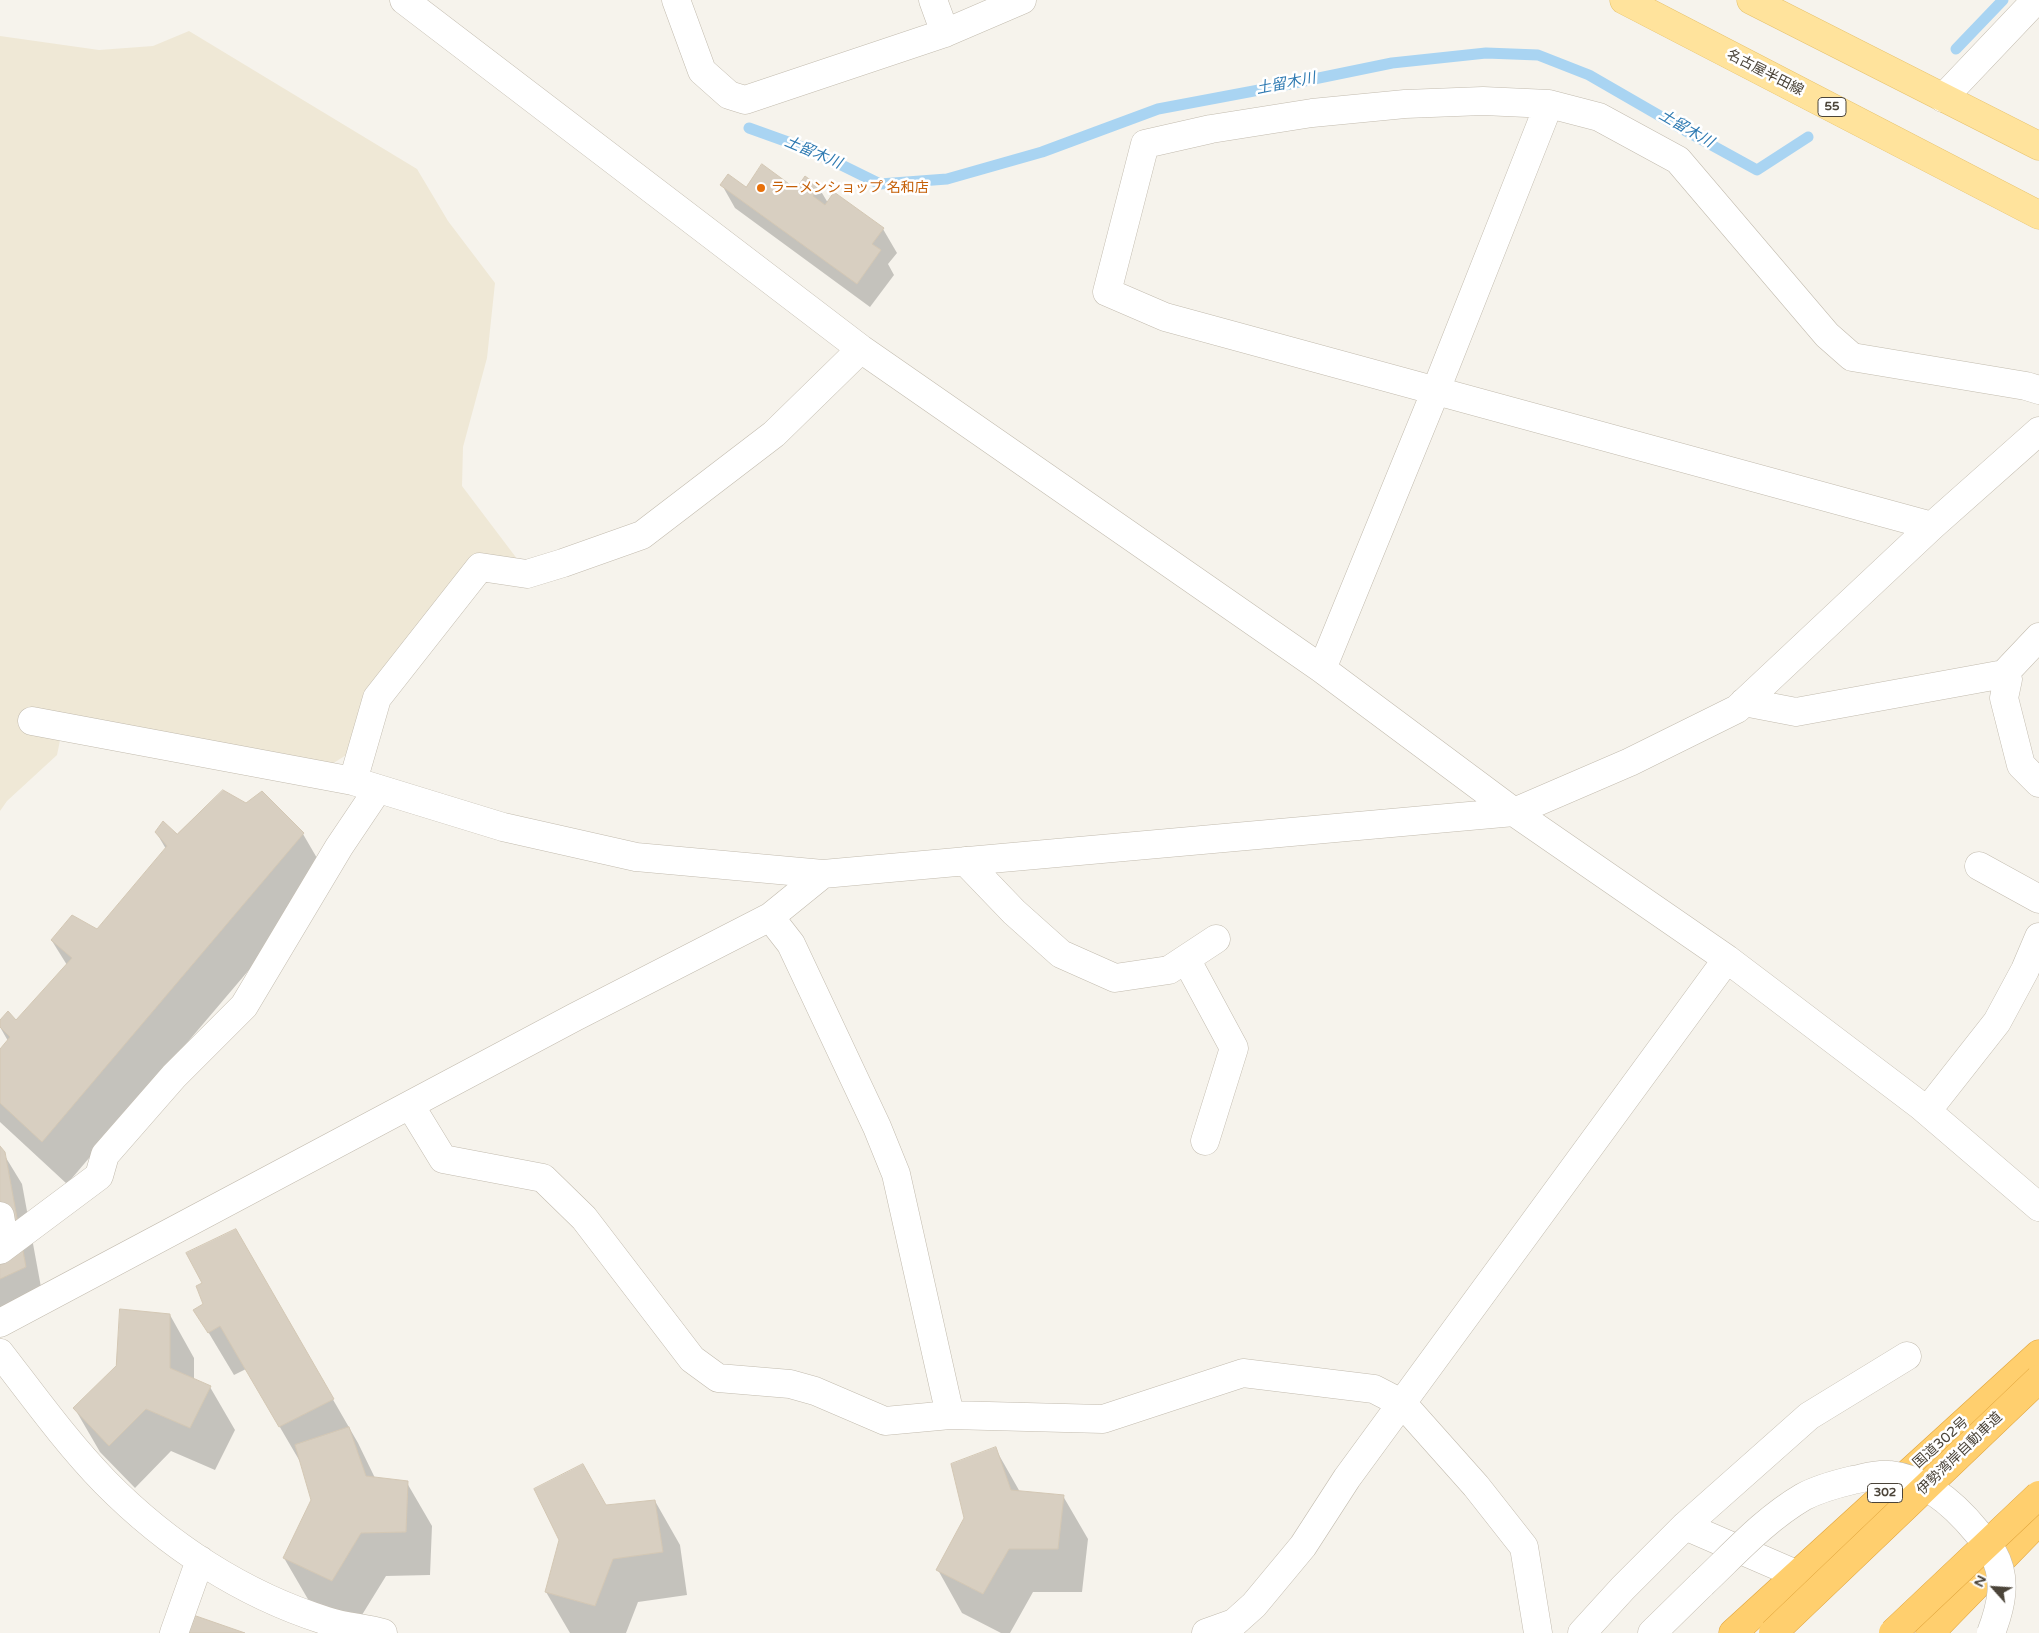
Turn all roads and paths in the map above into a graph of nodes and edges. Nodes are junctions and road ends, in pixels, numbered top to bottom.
1 (404, 0) edge
2 (676, 0) edge
3 (932, 0) edge
4 (1022, 0) edge
5 (1624, 0) edge
6 (1751, 0) edge
7 (2036, 0) edge
8 (945, 33) junction
9 (1943, 98) junction
10 (1549, 104) junction
11 (2039, 146) edge
12 (2039, 215) edge
13 (861, 349) junction
14 (1436, 390) junction
15 (2039, 390) edge
16 (2039, 431) edge
17 (1932, 526) junction
18 (2039, 637) edge
19 (1322, 669) junction
20 (2004, 674) junction
21 (1744, 702) junction
22 (32, 721) dead end
23 (2039, 783) edge
24 (366, 785) junction
25 (1514, 812) junction
26 (965, 862) junction
27 (1979, 866) dead end
28 (823, 874) junction
29 (2039, 899) edge
30 (770, 917) junction
31 (2039, 937) edge
32 (1216, 939) dead end
33 (1186, 958) junction
34 (1727, 959) junction
35 (410, 1105) junction
36 (1927, 1111) junction
37 (1205, 1140) dead end
38 (2039, 1207) edge
39 (0, 1216) edge
40 (2, 1247) edge
41 (0, 1322) edge
42 (0, 1354) edge
43 (2039, 1354) edge
44 (1906, 1356) dead end
45 (2039, 1379) edge
46 (1403, 1404) junction
47 (950, 1415) junction
48 (2039, 1495) edge
49 (2039, 1521) edge
50 (1685, 1526) junction
51 (200, 1560) junction
52 (1796, 1574) junction
53 (1233, 1628) edge
54 (1935, 1631) edge
55 (174, 1633) edge
56 (379, 1633) edge
57 (1206, 1633) edge
58 (1538, 1633) edge
59 (1582, 1633) edge
60 (1652, 1633) edge
61 (1732, 1633) edge
62 (1773, 1633) edge
63 (1894, 1633) edge
64 (1991, 1633) edge

1 - 13 street
2 - 8 street
3 - 8 street
4 - 8 street
5 - 12 main road, 名古屋半田線 / 55
6 - 9 main road
7 - 9 street
9 - 11 main road
10 - 14 street
10 - 14 street
10 - 15 street
13 - 19 street
13 - 24 street
14 - 17 street
14 - 19 street
16 - 17 street
17 - 21 street
18 - 20 street
19 - 25 street
20 - 21 street
20 - 23 street
21 - 25 street
22 - 24 street
24 - 28 street
24 - 40 street
25 - 26 street
25 - 34 street
26 - 28 street
26 - 33 street
27 - 29 street
28 - 30 street
30 - 35 street
30 - 47 street
31 - 36 street
32 - 33 street
33 - 37 street
34 - 36 street
34 - 46 street
35 - 41 street
35 - 47 street
36 - 38 street
39 - 40 street
42 - 51 street
43 - 52 highway, 国道302号 / 302
44 - 50 street
45 - 62 highway, 伊勢湾岸自動車道, bridge
46 - 47 street
46 - 53 street
46 - 58 street
48 - 63 highway, bridge
49 - 54 highway
50 - 52 street
50 - 59 street
51 - 55 street
51 - 56 street
52 - 61 highway, 国道302号 / 302
53 - 57 street
60 - 64 street, bridge

